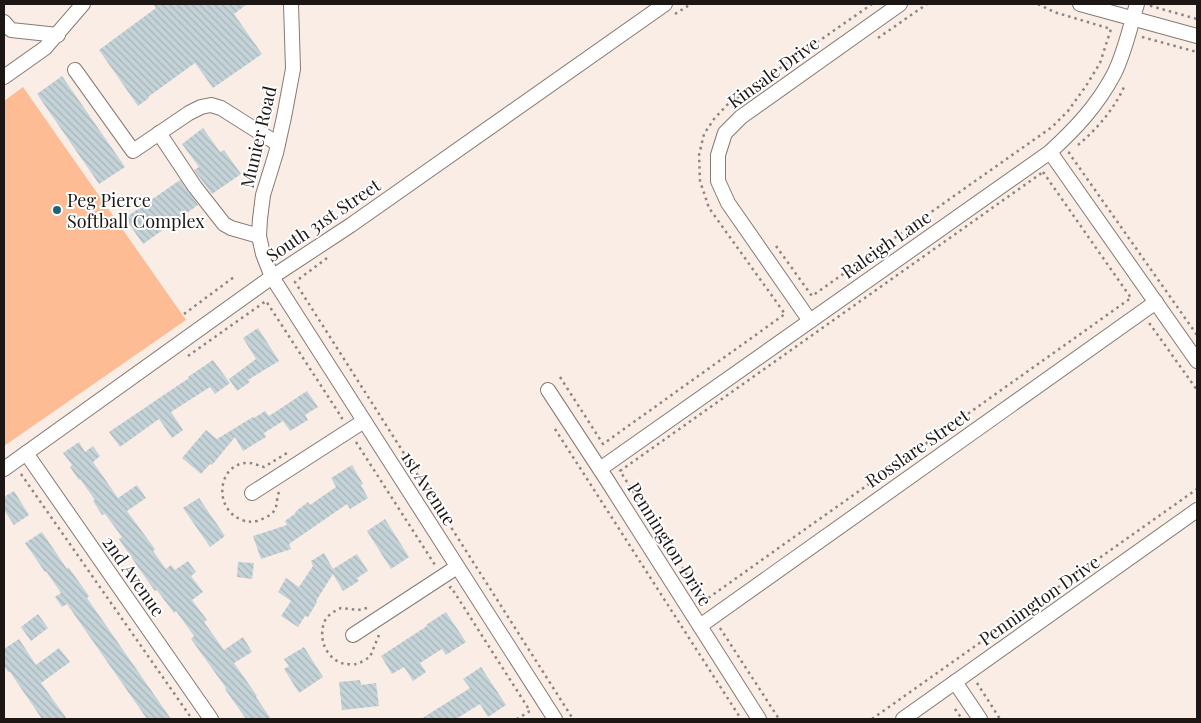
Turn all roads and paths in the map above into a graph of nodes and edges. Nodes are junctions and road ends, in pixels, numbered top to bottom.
1 (83, 4) edge
2 (291, 4) edge
3 (665, 4) edge
4 (691, 4) edge
5 (872, 4) edge
6 (900, 4) edge
7 (926, 4) edge
8 (1080, 4) edge
9 (1137, 4) edge
10 (1151, 4) edge
11 (675, 14) dead end
12 (1133, 18) junction
13 (1197, 19) edge
14 (4, 22) edge
15 (1111, 29) dead end
16 (58, 35) junction
17 (1197, 36) edge
18 (1142, 37) dead end
19 (878, 38) dead end
20 (1197, 52) edge
21 (75, 70) dead end
22 (4, 77) edge
23 (1124, 87) dead end
24 (159, 133) junction
25 (278, 144) junction
26 (1050, 152) junction
27 (259, 236) junction
28 (773, 241) dead end
29 (327, 258) dead end
30 (234, 277) dead end
31 (272, 277) junction
32 (1156, 302) junction
33 (184, 314) dead end
34 (810, 321) junction
35 (1142, 330) dead end
36 (1197, 335) edge
37 (187, 357) dead end
38 (1197, 361) edge
39 (560, 377) dead end
40 (548, 390) dead end
41 (1197, 390) edge
42 (364, 421) junction
43 (334, 423) dead end
44 (555, 429) dead end
45 (356, 441) dead end
46 (287, 452) dead end
47 (26, 454) junction
48 (600, 469) junction
49 (620, 471) joint
50 (9, 473) edge
51 (1197, 488) edge
52 (280, 489) dead end
53 (252, 493) dead end
54 (1197, 510) edge
55 (457, 567) junction
56 (428, 570) dead end
57 (443, 592) dead end
58 (374, 604) dead end
59 (700, 626) junction
60 (720, 628) dead end
61 (382, 630) dead end
62 (352, 635) dead end
63 (983, 678) dead end
64 (955, 682) junction
65 (552, 718) edge
66 (192, 719) edge
67 (211, 719) edge
68 (517, 719) edge
69 (573, 719) edge
70 (741, 719) edge
71 (759, 719) edge
72 (779, 719) edge
73 (872, 719) edge
74 (902, 719) edge
75 (980, 719) edge
76 (1000, 719) edge

1 - 16 street
2 - 25 street, Munier Road
3 - 31 street, South 31st Street
4 - 11 path
5 - 39 path
6 - 34 street, Kinsale Drive
7 - 19 path
8 - 12 street
9 - 12 street, Raleigh Lane
10 - 13 path
12 - 17 street
12 - 26 street, Raleigh Lane
14 - 16 street
15 - 28 path
16 - 22 street
18 - 20 path
21 - 24 street
23 - 36 path
24 - 25 street
24 - 27 street
25 - 27 street, Munier Road
26 - 32 street
26 - 34 street, Raleigh Lane
27 - 31 street, Munier Road
29 - 69 path
30 - 33 path
31 - 42 street, 1st Avenue
31 - 47 street, South 31st Street
32 - 38 street
32 - 59 street, Rosslare Street
34 - 48 street, Raleigh Lane
35 - 41 path
37 - 43 path
40 - 48 street, Pennington Drive
42 - 53 street
42 - 55 street, 1st Avenue
44 - 70 path
45 - 56 path
46 - 52 path
47 - 50 street, South 31st Street
47 - 67 street, 2nd Avenue
48 - 59 street, Pennington Drive
49 - 49 path
50 - 66 path
51 - 73 path
54 - 64 street, Pennington Drive
55 - 62 street
55 - 65 street, 1st Avenue
57 - 68 path
58 - 61 path
59 - 71 street, Pennington Drive
60 - 72 path
63 - 76 path
64 - 74 street, Pennington Drive
64 - 75 street

